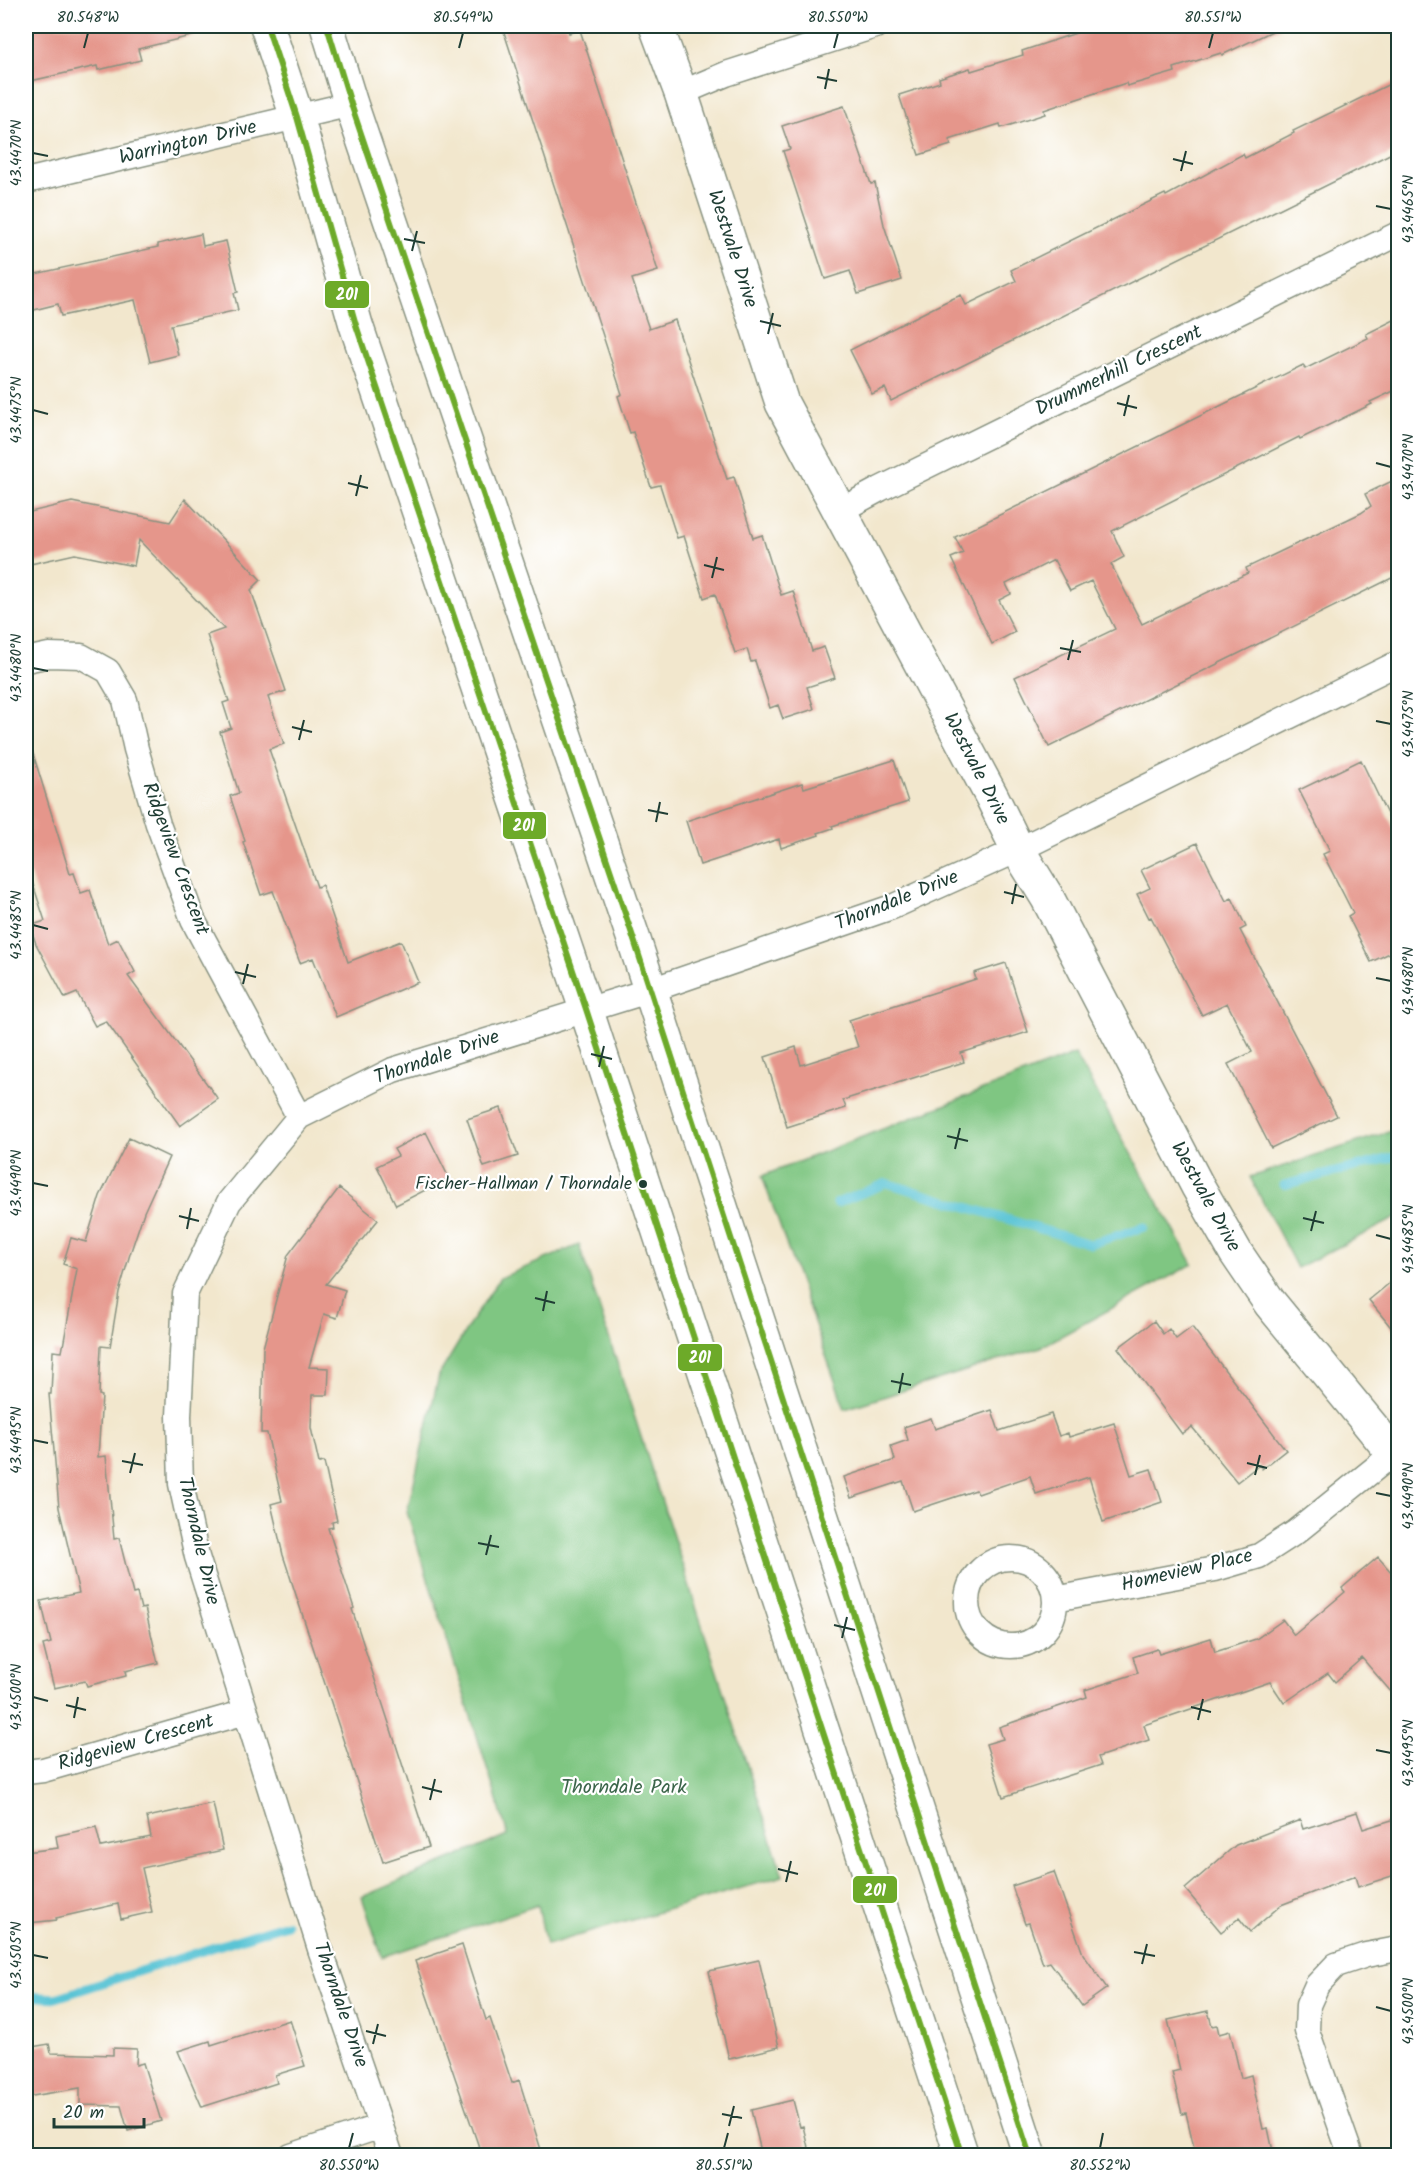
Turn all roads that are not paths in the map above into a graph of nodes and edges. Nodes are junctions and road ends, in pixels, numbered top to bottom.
1 (267, 26) edge
2 (327, 26) edge
3 (656, 26) edge
4 (875, 26) edge
5 (681, 93) junction
6 (351, 104) junction
7 (297, 117) junction
8 (26, 181) edge
9 (1398, 234) edge
10 (841, 510) junction
11 (26, 660) edge
12 (1397, 669) edge
13 (1018, 850) junction
14 (651, 990) junction
15 (586, 1009) junction
16 (299, 1117) junction
17 (1396, 1456) edge
18 (1055, 1599) dead end
19 (246, 1712) junction
20 (26, 1772) edge
21 (1398, 1948) edge
22 (381, 2126) junction
23 (291, 2156) edge
24 (391, 2156) edge
25 (962, 2156) edge
26 (1030, 2156) edge
27 (1351, 2156) edge

1 - 7 main road
2 - 6 main road
3 - 5 main road, Westvale Drive
4 - 5 street
5 - 10 main road, Westvale Drive
6 - 7 street, Warrington Drive
6 - 14 main road
7 - 8 street, Warrington Drive
7 - 15 main road
9 - 10 street, Drummerhill Crescent
10 - 13 main road, Westvale Drive
11 - 16 street, Ridgeview Crescent
12 - 13 street, Thorndale Drive
13 - 14 street, Thorndale Drive
13 - 17 main road, Westvale Drive
14 - 15 street, Thorndale Drive
14 - 26 main road
15 - 16 street, Thorndale Drive
15 - 25 main road
16 - 19 street, Thorndale Drive
17 - 18 street, Homeview Place
19 - 20 street, Ridgeview Crescent
19 - 22 street, Thorndale Drive
21 - 27 street
22 - 23 street
22 - 24 street, Thorndale Drive

